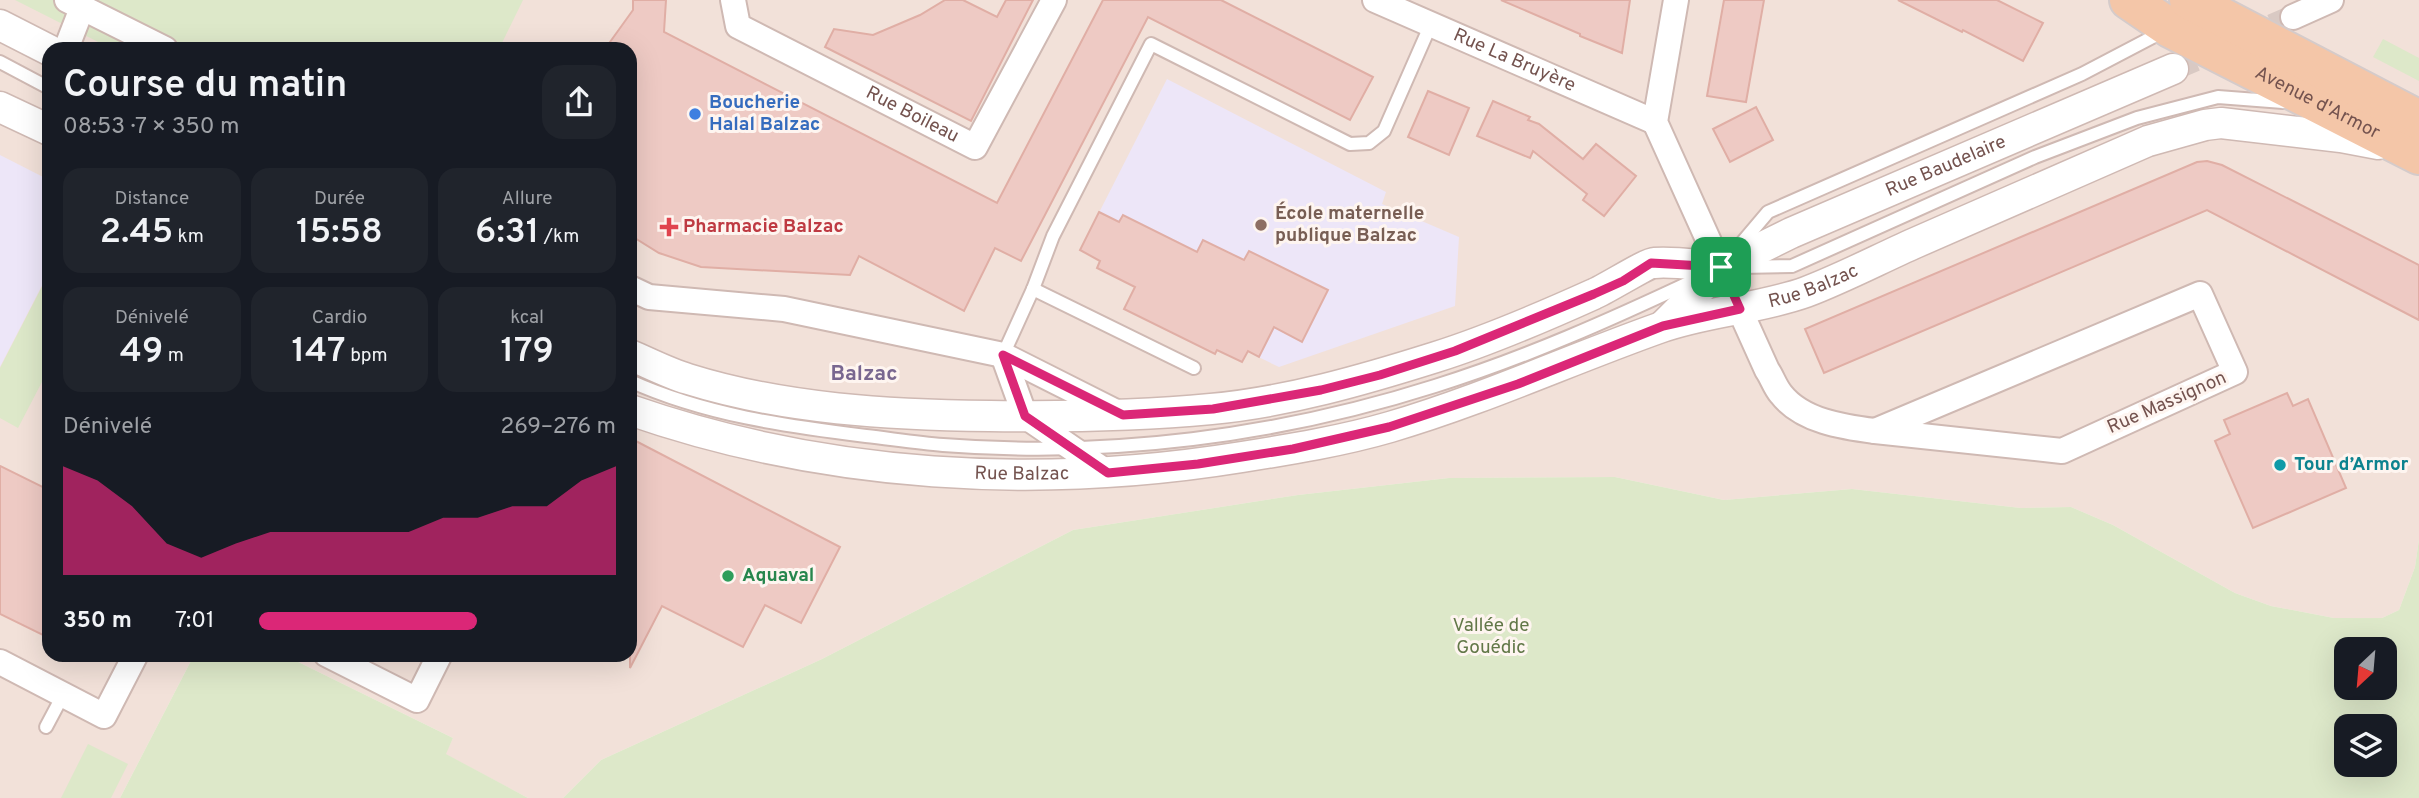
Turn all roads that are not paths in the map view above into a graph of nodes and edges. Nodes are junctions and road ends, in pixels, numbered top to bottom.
1 (733, 0) edge
2 (1054, 0) edge
3 (1375, 0) edge
4 (1676, 0) edge
5 (2129, 0) edge
6 (2331, 0) edge
7 (75, 4) edge
8 (2180, 17) edge
9 (2293, 17) tunnel mouth
10 (1431, 24) junction
11 (0, 25) edge
12 (67, 42) edge
13 (150, 42) edge
14 (42, 46) edge
15 (0, 62) edge
16 (2173, 69) tunnel mouth
17 (42, 84) edge
18 (0, 107) edge
19 (2347, 110) junction
20 (1656, 122) junction
21 (42, 127) edge
22 (2407, 132) edge
23 (1721, 267) junction
24 (1033, 289) junction
25 (637, 291) edge
26 (1740, 309) junction
27 (1663, 326) junction
28 (1003, 355) junction
29 (637, 358) edge
30 (1194, 368) dead end
31 (637, 384) edge
32 (637, 412) edge
33 (1123, 415) junction
34 (1025, 416) junction
35 (1875, 431) junction
36 (1072, 448) junction
37 (1108, 473) junction
38 (0, 662) edge
39 (132, 662) edge
40 (341, 662) edge
41 (436, 662) edge
42 (63, 695) junction
43 (46, 727) dead end

1 - 2 street, Rue Boileau
3 - 10 street, Rue La Bruyère
4 - 20 street
5 - 8 main road
6 - 9 street
7 - 12 street
7 - 13 street
8 - 19 main road, Avenue d'Armor
8 - 22 main road, Avenue d'Armor
8 - 23 lane
10 - 20 street, Rue La Bruyère
10 - 24 lane
11 - 14 street
15 - 17 lane
16 - 23 street, Rue Baudelaire
18 - 21 street
19 - 22 main road, Avenue d'Armor
19 - 23 lane
20 - 23 street, Rue Massignon
22 - 26 street, Rue Balzac
23 - 26 street, Rue Massignon
23 - 27 street
23 - 33 street
23 - 36 lane
24 - 28 lane
24 - 30 lane
25 - 28 street
26 - 27 street, Rue Balzac
26 - 35 street, Rue Massignon
27 - 37 street, Rue Balzac
28 - 33 street
28 - 34 street
29 - 34 street
31 - 36 lane
32 - 37 street, Rue Balzac
33 - 34 street
34 - 36 street
35 - 35 street, Rue Massignon
36 - 37 street
38 - 42 street
39 - 42 street
40 - 41 street
42 - 43 lane

